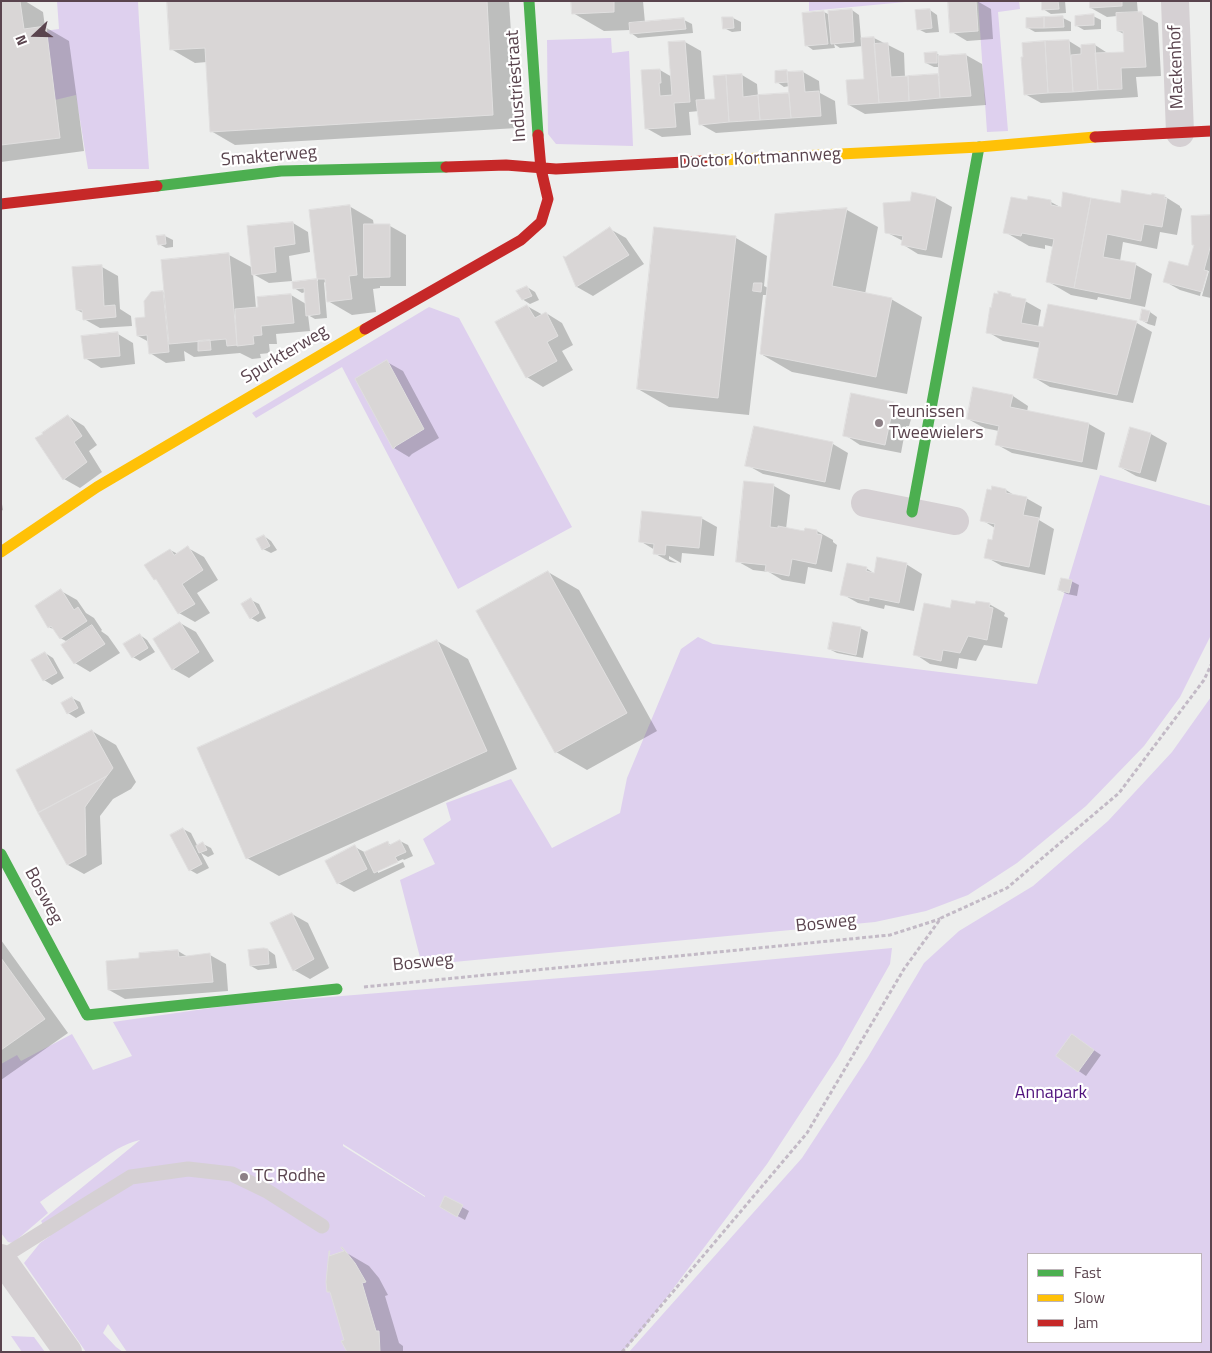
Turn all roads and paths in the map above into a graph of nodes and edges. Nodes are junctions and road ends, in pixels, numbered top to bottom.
1 (529, 1) edge
2 (1175, 1) edge
3 (1211, 131) edge
4 (1180, 133) junction
5 (979, 147) junction
6 (541, 169) junction
7 (1, 204) edge
8 (865, 503) dead end
9 (912, 512) junction
10 (956, 521) dead end
11 (1, 552) edge
12 (1211, 666) edge
13 (1, 854) edge
14 (941, 918) junction
15 (337, 990) joint
16 (322, 1226) dead end
17 (1, 1258) edge
18 (68, 1352) edge
19 (622, 1352) edge

1 - 6 street, Industriestraat
2 - 4 street, Mackenhof
3 - 4 street, Doctor Kortmannweg
4 - 5 street, Doctor Kortmannweg
5 - 6 street, Doctor Kortmannweg
5 - 9 street
6 - 7 street, Smakterweg
6 - 11 street, Spurkterweg
8 - 9 street
9 - 10 street
12 - 14 path, Bosweg
13 - 15 street, Bosweg
14 - 15 path, Bosweg
14 - 19 path
16 - 17 lane
17 - 18 street

